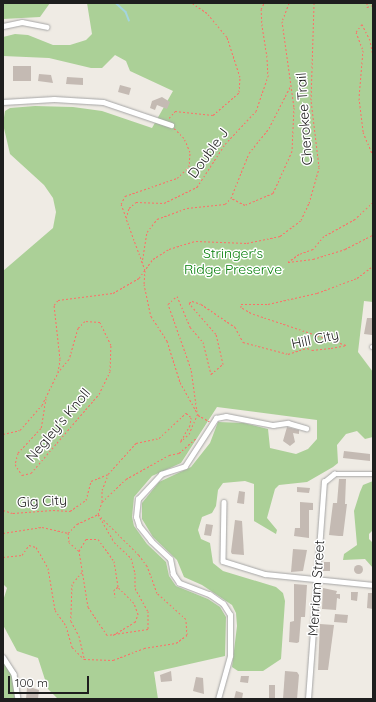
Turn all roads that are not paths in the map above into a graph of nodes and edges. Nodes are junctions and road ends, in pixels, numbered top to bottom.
1 (3, 26) edge
2 (47, 26) dead end
3 (3, 102) edge
4 (171, 125) road end
5 (306, 428) dead end
6 (373, 474) edge
7 (224, 502) dead end
8 (316, 580) junction
9 (373, 585) edge
10 (3, 657) edge
11 (18, 699) edge
12 (218, 699) edge
13 (308, 699) edge

1 - 2 street
3 - 4 street
5 - 12 street
6 - 8 street, Merriam Street
7 - 8 street
8 - 9 street
8 - 13 street, Merriam Street
10 - 11 street

